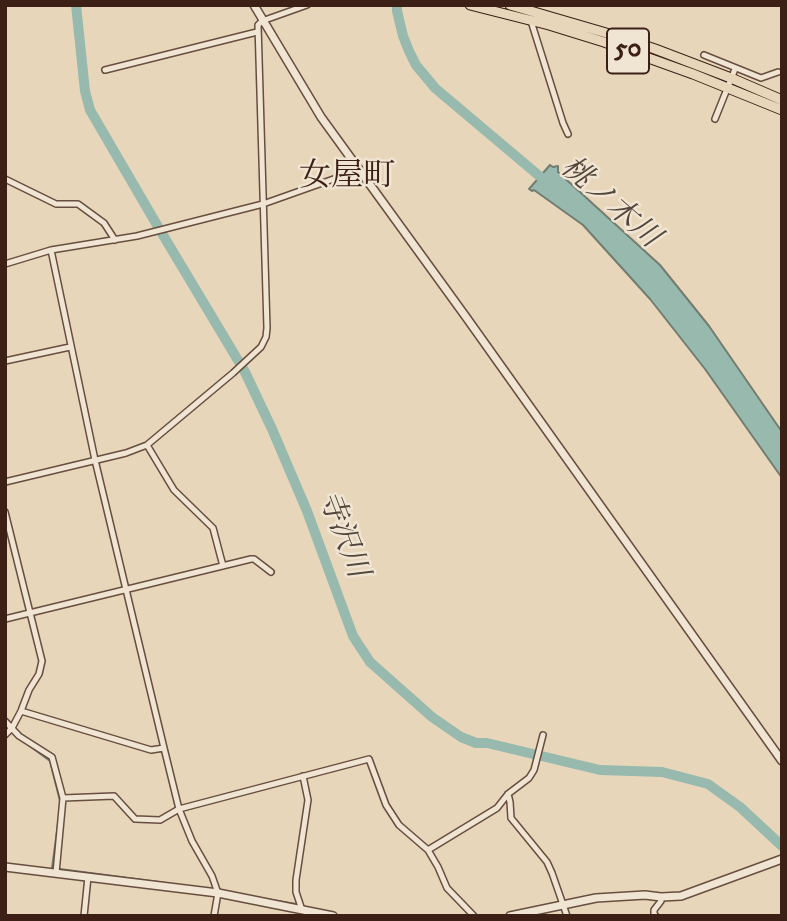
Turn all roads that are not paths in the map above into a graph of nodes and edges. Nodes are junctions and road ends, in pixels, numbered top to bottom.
1 (254, 5) edge
2 (307, 5) edge
3 (470, 5) edge
4 (510, 5) edge
5 (525, 7) edge
6 (262, 20) junction
7 (531, 21) junction
8 (257, 32) junction
9 (704, 55) dead end
10 (735, 69) junction
11 (105, 70) dead end
12 (778, 72) dead end
13 (730, 83) junction
14 (782, 100) edge
15 (782, 110) edge
16 (715, 118) dead end
17 (568, 134) dead end
18 (359, 170) junction
19 (5, 179) edge
20 (263, 204) junction
21 (115, 240) junction
22 (51, 250) junction
23 (5, 264) edge
24 (70, 347) junction
25 (5, 361) edge
26 (147, 445) junction
27 (95, 460) junction
28 (5, 482) edge
29 (5, 512) edge
30 (223, 566) junction
31 (271, 572) dead end
32 (125, 589) junction
33 (30, 613) junction
34 (5, 619) edge
35 (21, 711) junction
36 (5, 721) edge
37 (12, 727) junction
38 (5, 735) edge
39 (542, 739) dead end
40 (164, 748) junction
41 (782, 761) edge
42 (303, 776) junction
43 (508, 794) junction
44 (63, 798) junction
45 (179, 809) junction
46 (428, 850) junction
47 (782, 859) edge
48 (5, 867) edge
49 (55, 873) junction
50 (88, 877) junction
51 (218, 893) junction
52 (661, 897) junction
53 (563, 905) junction
54 (302, 909) junction
55 (84, 916) edge
56 (214, 916) edge
57 (333, 916) edge
58 (474, 916) edge
59 (510, 916) edge
60 (567, 916) edge
61 (656, 916) edge

1 - 6 street
2 - 6 street
3 - 7 highway, 50
4 - 5 highway, 50
5 - 7 street
5 - 13 highway, 50
6 - 8 street
6 - 18 street
7 - 13 highway, 50
7 - 17 street
8 - 11 street
8 - 20 street
9 - 10 street
10 - 12 street
10 - 13 street
13 - 14 highway, 50
13 - 15 highway, 50
13 - 16 street
18 - 20 street
18 - 41 street
19 - 21 street
20 - 21 street
20 - 26 street
21 - 22 street
22 - 23 street
22 - 24 street
24 - 25 street
24 - 27 street
26 - 27 street
26 - 30 street
27 - 28 street
27 - 32 street
29 - 33 street
30 - 31 street
30 - 32 street
32 - 33 street
32 - 40 street
33 - 34 street
33 - 35 street
35 - 37 street
35 - 40 street
36 - 37 street
37 - 38 street
37 - 44 street
39 - 43 street
40 - 45 street
42 - 45 street
42 - 46 street
42 - 54 street
43 - 46 street
43 - 53 street
44 - 45 street
44 - 49 street
45 - 51 street
46 - 58 street
47 - 52 street
48 - 49 street
49 - 50 street
50 - 51 street
50 - 55 street
51 - 54 street
51 - 56 street
52 - 53 street
52 - 61 street
53 - 59 street
53 - 60 street
54 - 57 street

